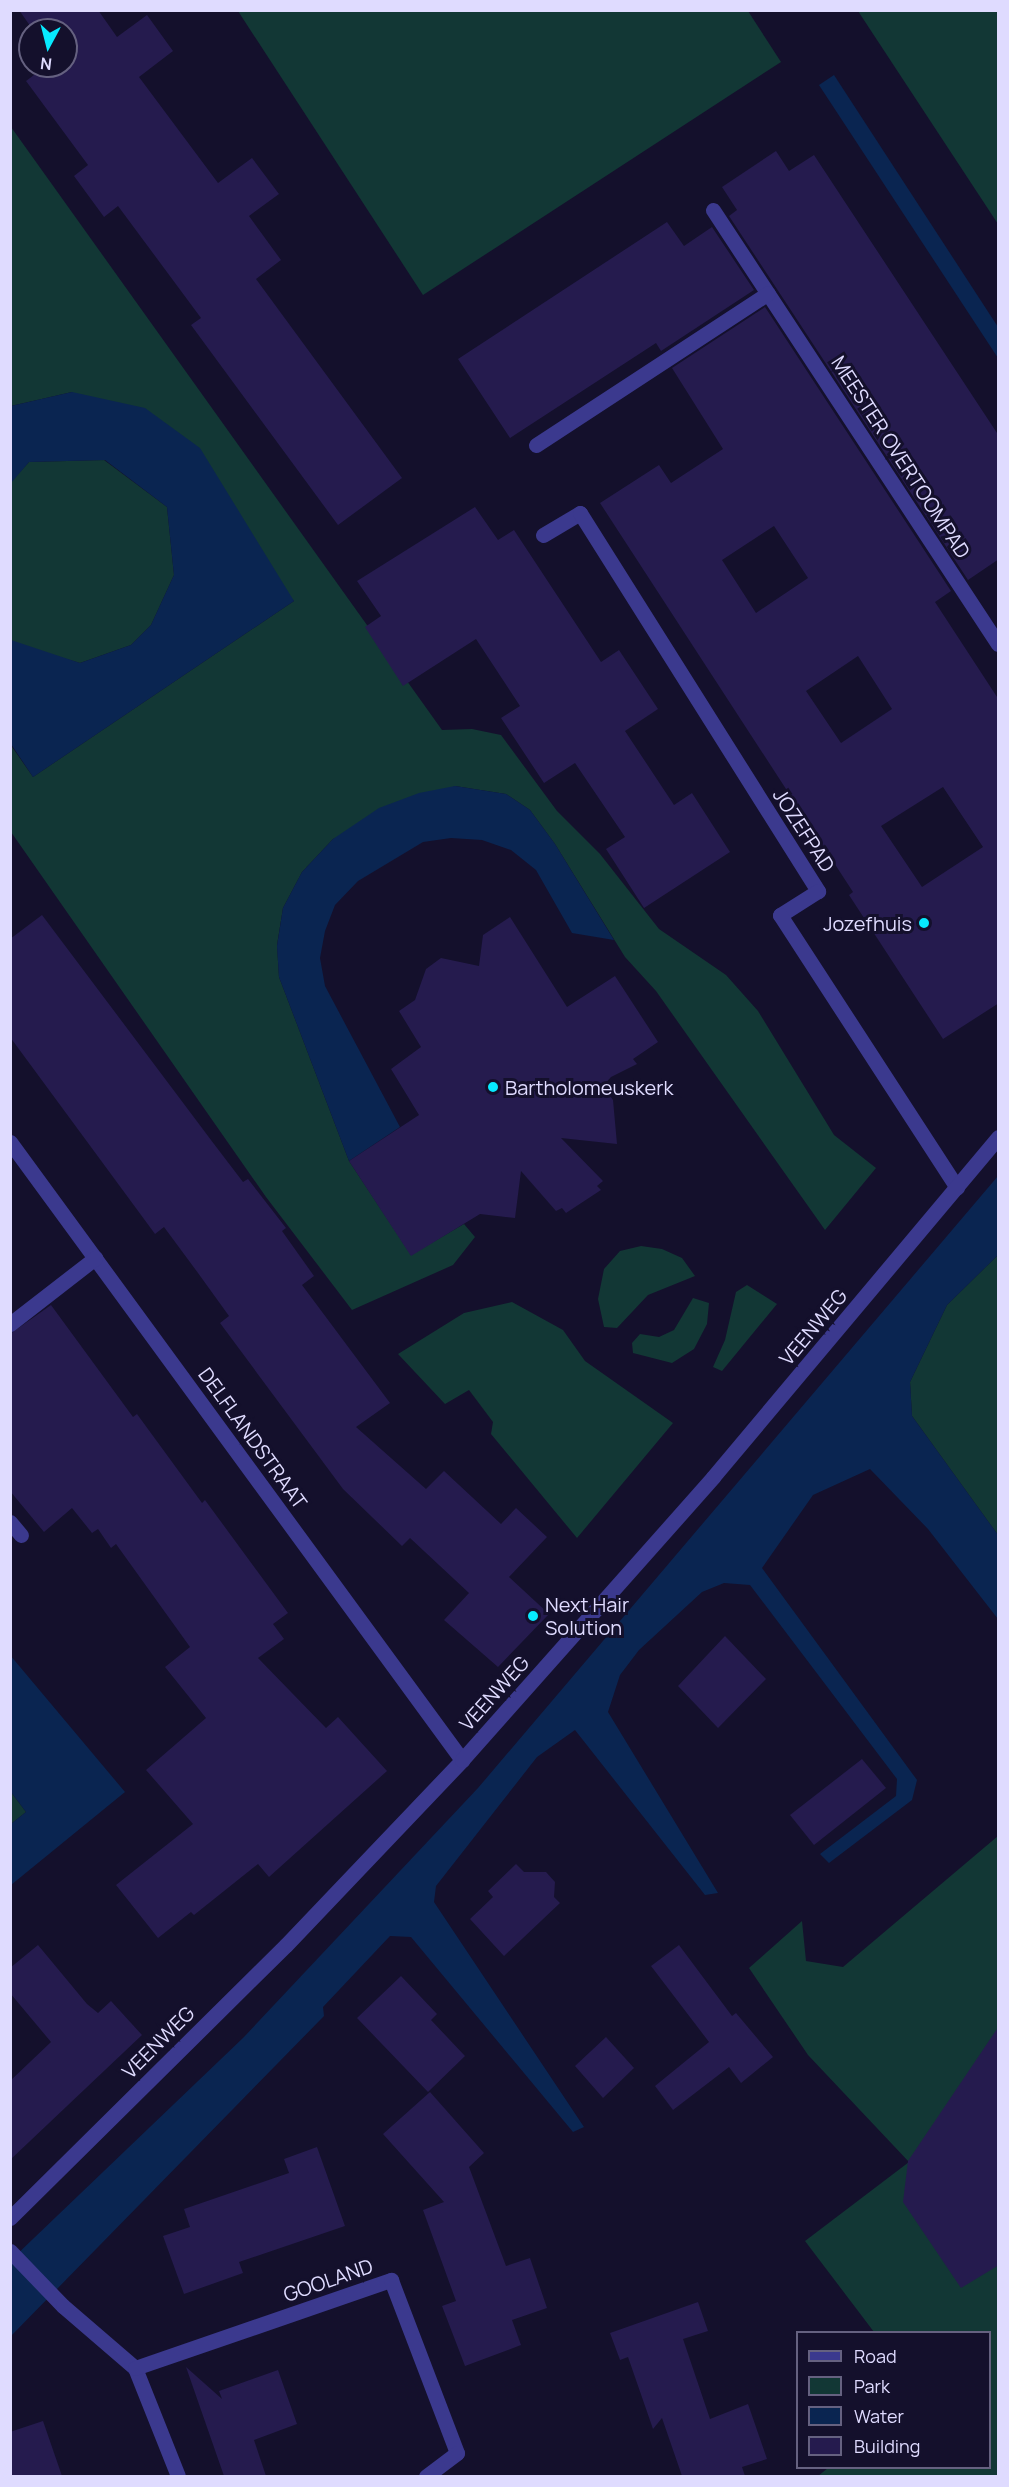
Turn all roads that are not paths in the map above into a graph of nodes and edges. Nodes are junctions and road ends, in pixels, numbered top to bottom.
1 (713, 210) dead end
2 (768, 293) junction
3 (536, 445) dead end
4 (543, 536) dead end
5 (999, 644) edge
6 (999, 1137) edge
7 (10, 1142) edge
8 (957, 1188) junction
9 (95, 1258) junction
10 (10, 1324) edge
11 (10, 1522) edge
12 (21, 1535) dead end
13 (462, 1760) junction
14 (10, 2218) edge
15 (10, 2251) edge
16 (135, 2368) junction
17 (178, 2476) edge
18 (426, 2476) edge

1 - 2 street, MEESTER OVERTOOMPAD
2 - 3 street
2 - 5 street, MEESTER OVERTOOMPAD
4 - 8 street, JOZEFPAD
6 - 8 street, VEENWEG
7 - 9 street, DELFLANDSTRAAT
8 - 13 street, VEENWEG
9 - 10 street
9 - 13 street, DELFLANDSTRAAT
11 - 12 street
13 - 14 street, VEENWEG
15 - 16 street
16 - 17 street
16 - 18 street, GOOLAND

